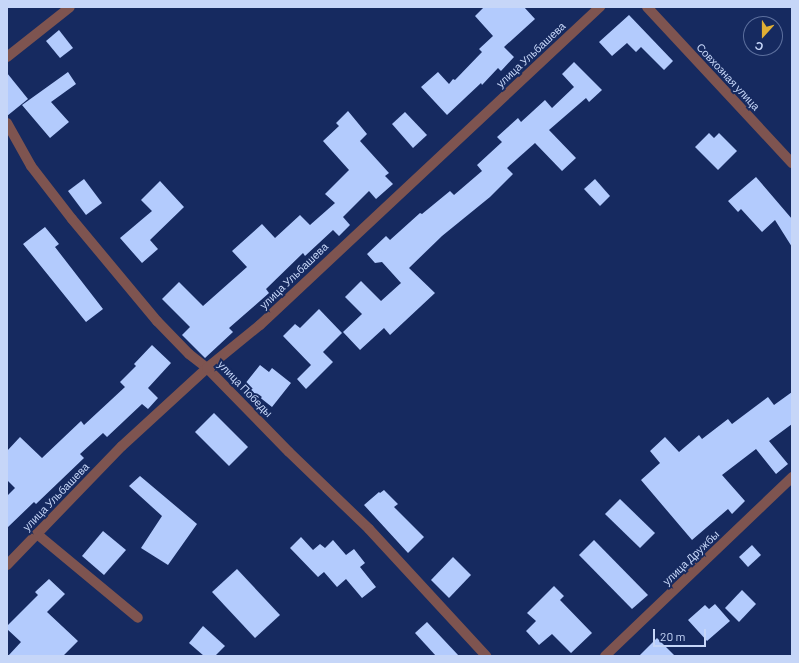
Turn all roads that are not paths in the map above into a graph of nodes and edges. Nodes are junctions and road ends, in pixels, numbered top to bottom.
1 (70, 7) edge
2 (600, 7) edge
3 (647, 7) edge
4 (7, 57) edge
5 (7, 122) edge
6 (792, 163) edge
7 (207, 368) junction
8 (792, 477) edge
9 (37, 534) junction
10 (7, 565) edge
11 (138, 618) dead end
12 (486, 656) edge
13 (605, 656) edge

1 - 4 street
2 - 7 street, улица Ульбашева
3 - 6 street, Совхозная улица
5 - 7 street, улица Победы
7 - 9 street, улица Ульбашева
7 - 12 street, улица Победы
8 - 13 street, улица Дружбы
9 - 10 street, улица Ульбашева
9 - 11 street

